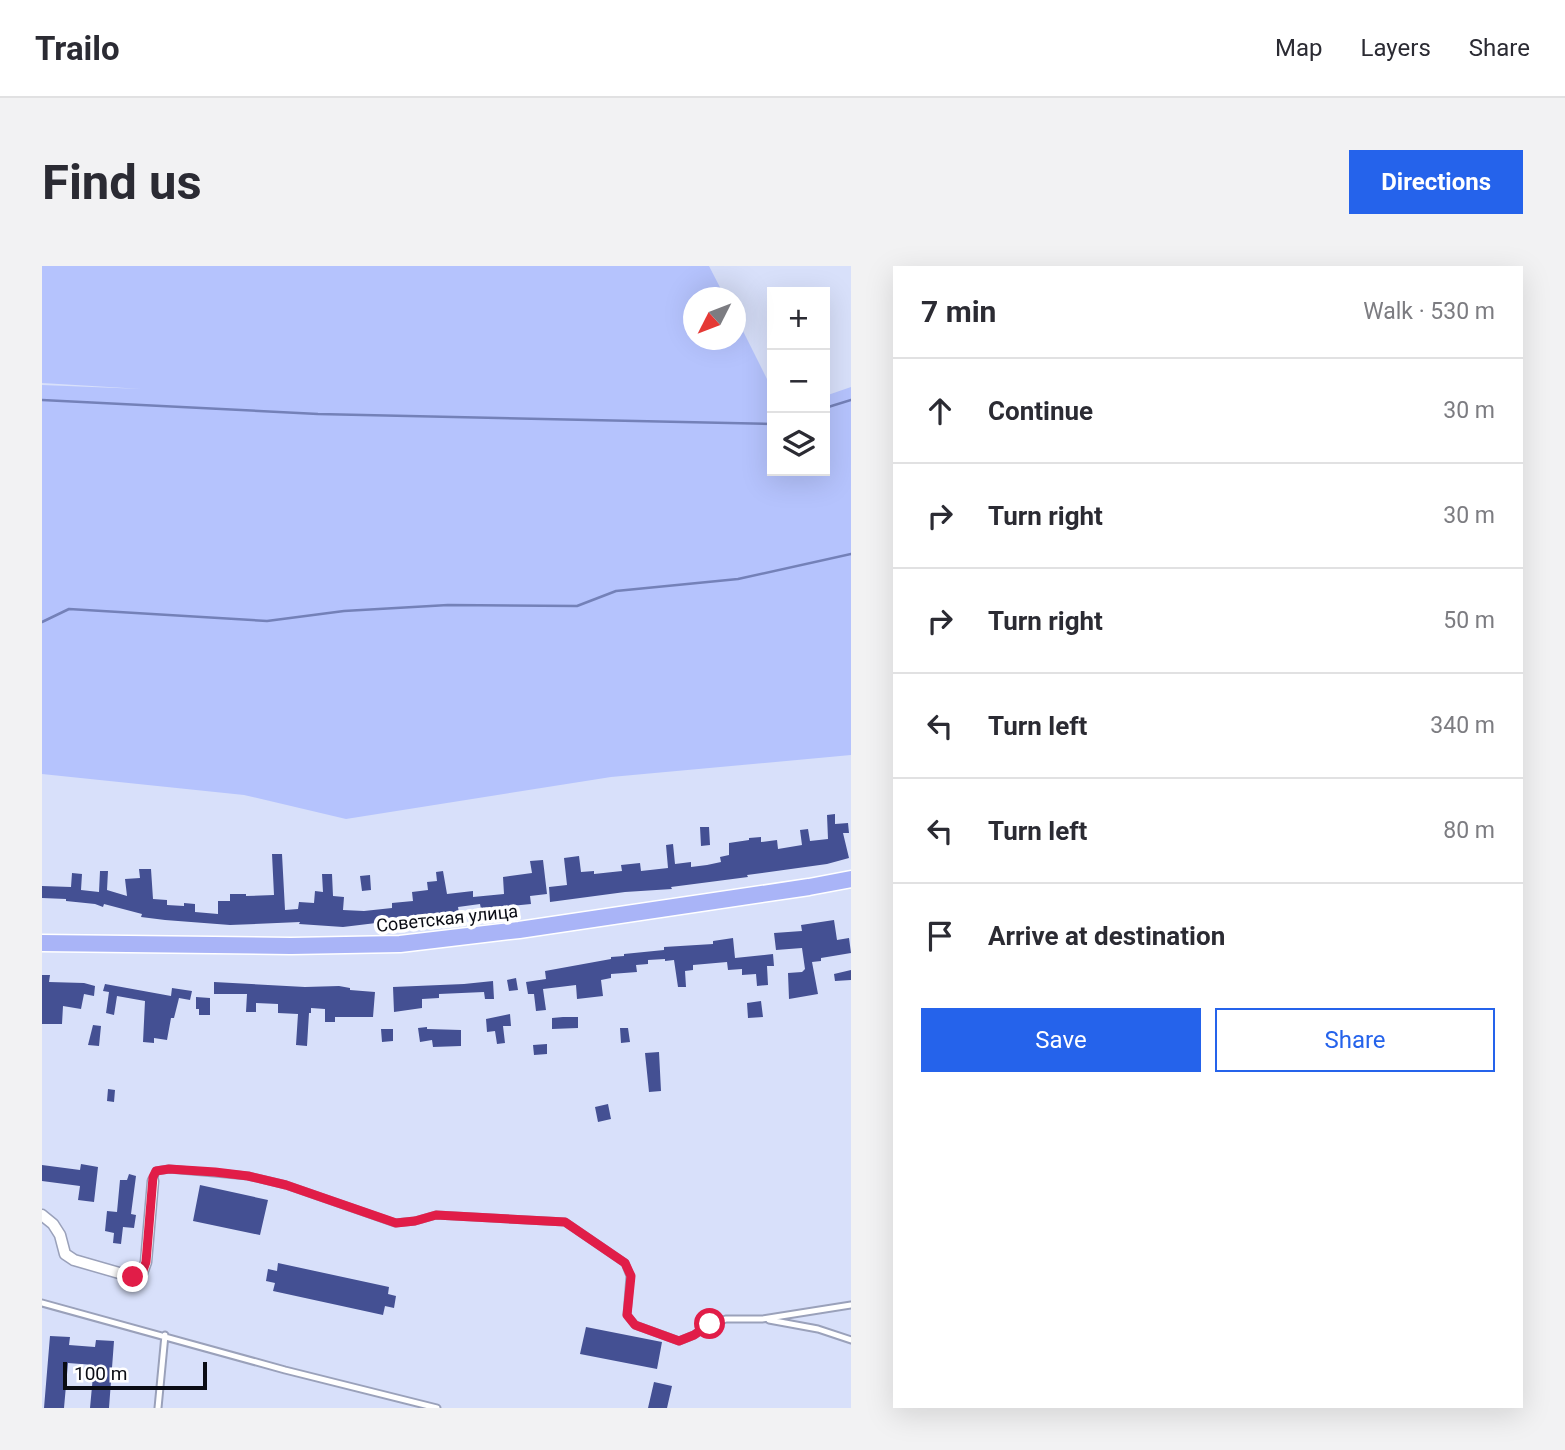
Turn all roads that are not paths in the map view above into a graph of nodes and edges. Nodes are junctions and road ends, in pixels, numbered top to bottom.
1 (851, 879) edge
2 (42, 943) edge
3 (153, 1181) joint
4 (42, 1215) edge
5 (42, 1303) edge
6 (851, 1305) edge
7 (762, 1319) junction
8 (165, 1335) junction
9 (851, 1340) edge
10 (158, 1408) edge
11 (437, 1408) edge

1 - 2 main road, Советская улица
3 - 4 street
3 - 7 lane
5 - 8 lane
6 - 7 lane
7 - 9 lane
8 - 10 lane
8 - 11 lane

